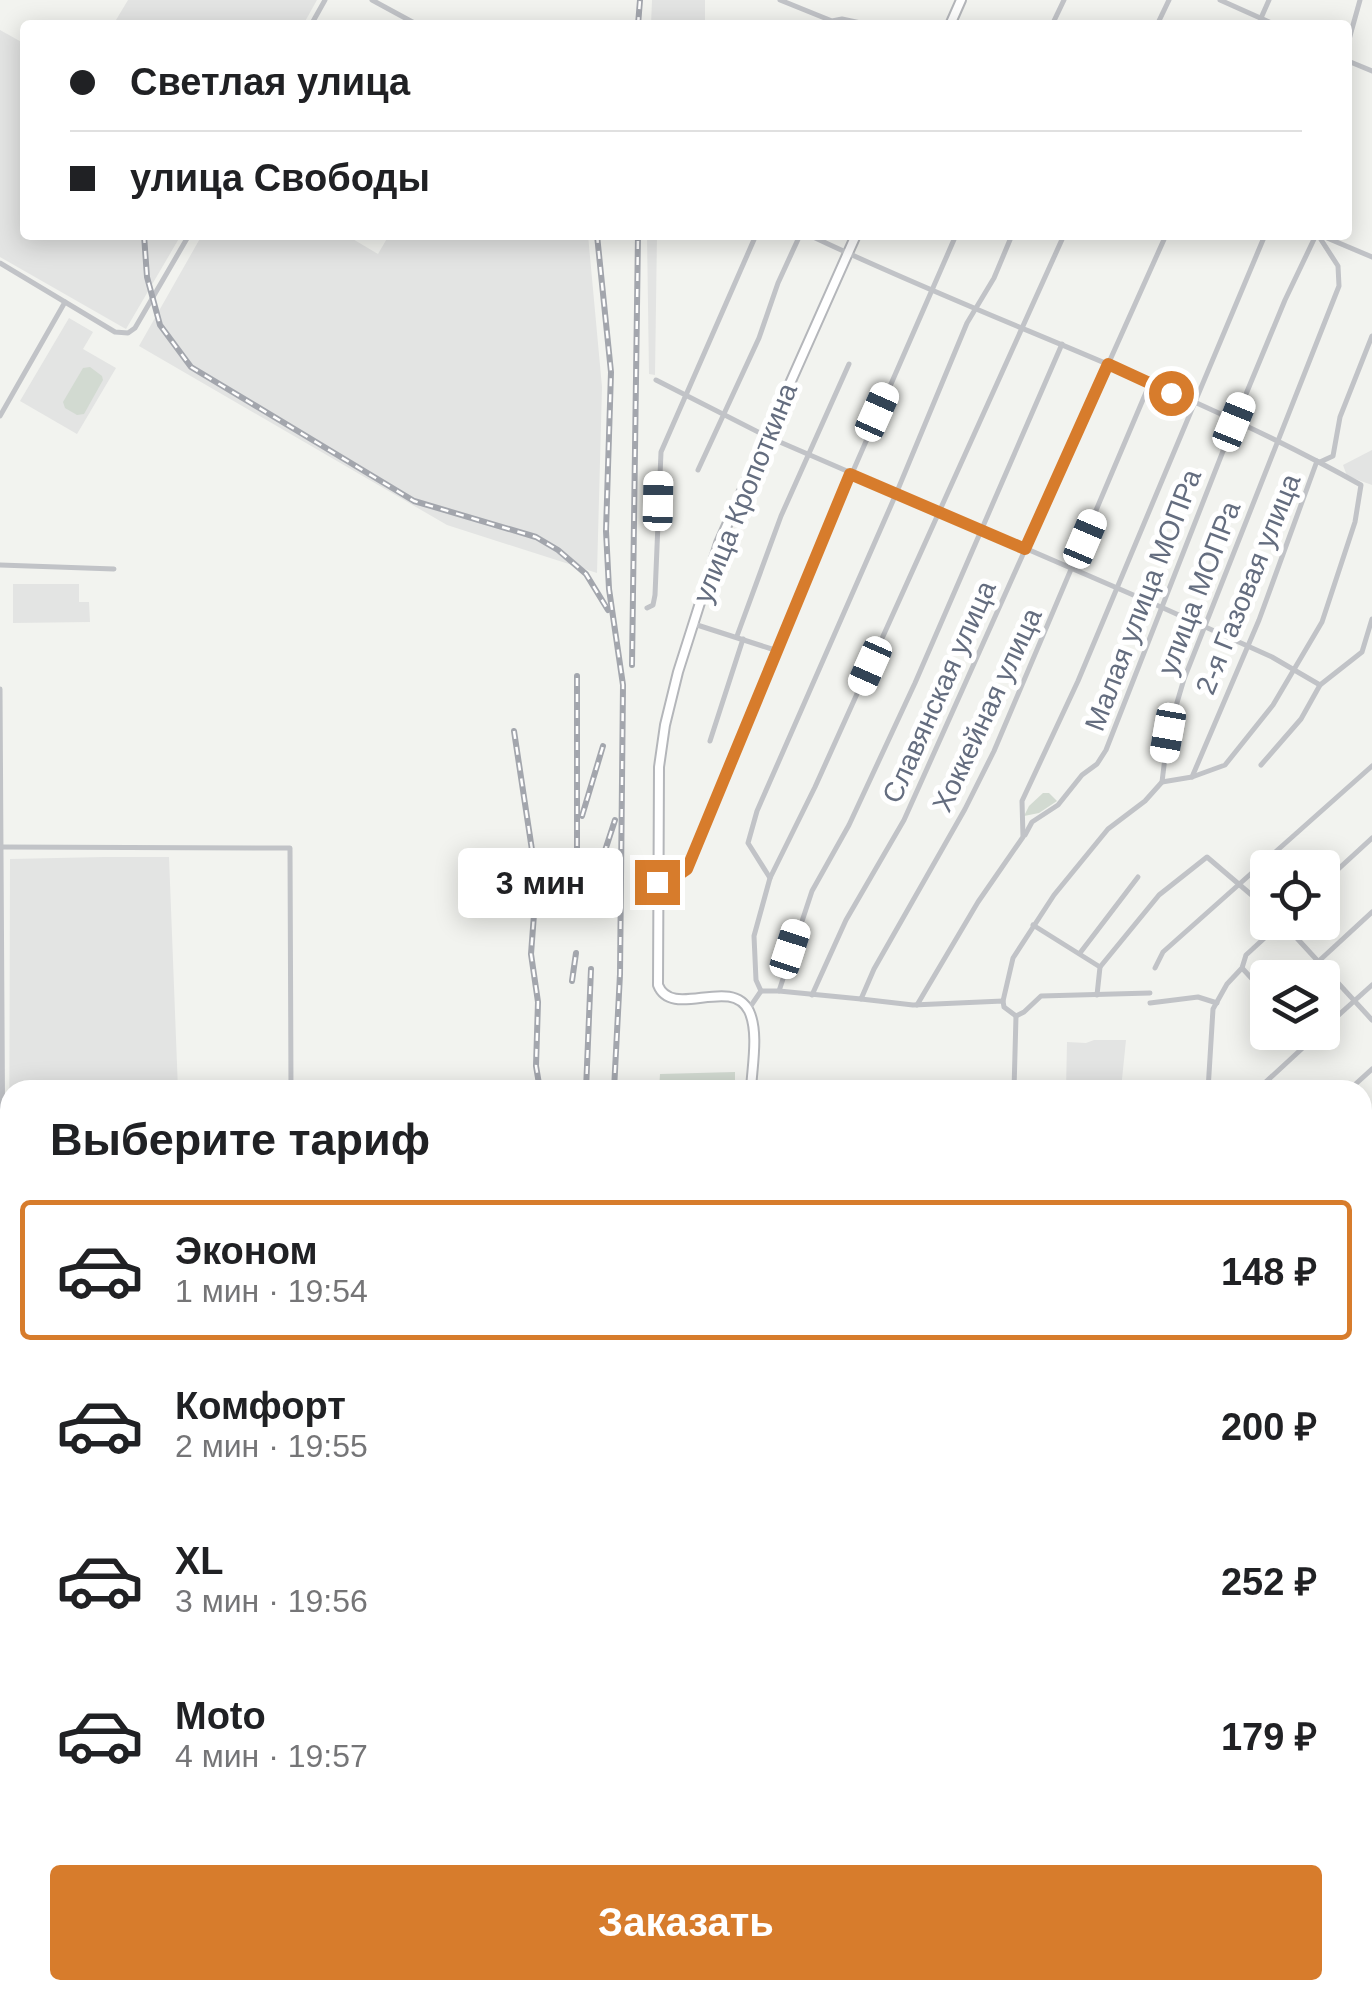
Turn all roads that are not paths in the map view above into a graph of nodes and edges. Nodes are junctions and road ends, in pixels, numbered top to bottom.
1 (372, 0) edge
2 (780, 0) edge
3 (1220, 0) edge
4 (1270, 0) edge
5 (1360, 0) edge
6 (1260, 18) junction
7 (403, 20) edge
8 (827, 20) edge
9 (1265, 20) edge
10 (1352, 29) edge
11 (186, 240) edge
12 (754, 240) edge
13 (798, 240) edge
14 (820, 240) edge
15 (854, 240) edge
16 (954, 240) edge
17 (1010, 240) edge
18 (1062, 240) edge
19 (1164, 240) edge
20 (1263, 240) edge
21 (1315, 240) edge
22 (1319, 240) edge
23 (1325, 240) edge
24 (848, 254) junction
25 (1372, 257) edge
26 (0, 264) edge
27 (931, 289) junction
28 (65, 302) junction
29 (975, 308) junction
30 (1021, 326) junction
31 (1372, 336) edge
32 (1062, 344) junction
33 (849, 364) dead end
34 (1108, 364) junction
35 (656, 380) dead end
36 (1150, 383) junction
37 (684, 395) junction
38 (1193, 403) junction
39 (1, 411) edge
40 (724, 415) junction
41 (1234, 422) junction
42 (766, 436) junction
43 (1278, 442) junction
44 (806, 455) junction
45 (1318, 462) junction
46 (698, 470) dead end
47 (850, 474) junction
48 (1361, 485) junction
49 (1372, 488) edge
50 (896, 494) junction
51 (938, 512) junction
52 (984, 531) junction
53 (1025, 549) junction
54 (0, 565) edge
55 (114, 568) dead end
56 (1072, 570) junction
57 (1117, 589) junction
58 (1162, 607) junction
59 (647, 608) dead end
60 (1372, 620) edge
61 (692, 623) junction
62 (1204, 626) junction
63 (740, 638) junction
64 (1248, 646) junction
65 (1372, 648) edge
66 (778, 650) junction
67 (1362, 652) junction
68 (1293, 672) junction
69 (1320, 685) junction
70 (0, 689) edge
71 (710, 741) dead end
72 (1261, 766) dead end
73 (1372, 766) edge
74 (1192, 777) junction
75 (1162, 782) junction
76 (1022, 819) junction
77 (1032, 822) junction
78 (1023, 837) junction
79 (1372, 838) edge
80 (2, 848) edge
81 (1340, 867) edge
82 (1138, 876) dead end
83 (770, 878) junction
84 (657, 882) junction
85 (1236, 884) junction
86 (1250, 895) edge
87 (1372, 912) edge
88 (1033, 925) junction
89 (1262, 940) edge
90 (1300, 940) edge
91 (1080, 953) junction
92 (1320, 960) joint
93 (1100, 967) junction
94 (1155, 968) dead end
95 (1242, 968) junction
96 (1250, 977) edge
97 (1340, 983) edge
98 (1372, 985) edge
99 (780, 988) junction
100 (761, 991) junction
101 (1150, 993) dead end
102 (812, 996) junction
103 (1096, 996) junction
104 (861, 999) junction
105 (1355, 1000) junction
106 (1003, 1001) junction
107 (1150, 1003) dead end
108 (1217, 1003) junction
109 (917, 1005) junction
110 (748, 1010) junction
111 (1340, 1014) edge
112 (1016, 1016) junction
113 (1372, 1020) edge
114 (1301, 1050) edge
115 (5, 1080) edge
116 (290, 1080) edge
117 (751, 1080) edge
118 (1014, 1080) edge
119 (1208, 1080) edge
120 (1268, 1080) edge

1 - 7 street
2 - 8 street
3 - 6 street
4 - 6 street
5 - 10 street
6 - 9 street
11 - 28 street
12 - 37 street
13 - 40 street
14 - 24 street
15 - 24 main road, улица Кропоткина
16 - 27 street
17 - 29 street
18 - 30 street
19 - 34 street, Славянская улица
20 - 38 street
21 - 41 street, Малая улица МОПРа
22 - 43 street, улица МОПРа
23 - 25 street
24 - 27 street
24 - 42 main road, улица Кропоткина
26 - 28 street
27 - 29 street
27 - 47 street
28 - 39 street
29 - 30 street
29 - 50 street
30 - 32 street
30 - 51 street
31 - 45 street, 2-я Газовая улица
32 - 34 street
32 - 52 street
33 - 44 street
34 - 36 street
34 - 53 street, Славянская улица
35 - 37 street
36 - 38 street
36 - 56 street, Хоккейная улица
37 - 40 street
37 - 59 street
38 - 41 street
38 - 57 street
40 - 42 street
40 - 46 street
41 - 43 street
41 - 58 street, Малая улица МОПРа
42 - 44 street
42 - 61 main road, улица Кропоткина
43 - 45 street
43 - 62 street, улица МОПРа
44 - 47 street
44 - 63 street
45 - 48 street
45 - 64 street, 2-я Газовая улица
47 - 50 street
47 - 66 street
48 - 49 street
48 - 68 street
50 - 51 street
50 - 83 street
51 - 52 street
51 - 83 street
52 - 53 street
52 - 99 street
53 - 56 street
53 - 102 street, Славянская улица
54 - 55 street
56 - 57 street
56 - 104 street, Хоккейная улица
57 - 58 street
57 - 76 street
58 - 62 street
58 - 77 street, Малая улица МОПРа
60 - 67 street
61 - 63 street
61 - 84 main road, улица Кропоткина
62 - 64 street
62 - 75 street, улица МОПРа
63 - 66 street
63 - 71 street
64 - 68 street
64 - 74 street, 2-я Газовая улица
65 - 67 street
66 - 84 street
67 - 69 street
68 - 69 street
68 - 74 street
69 - 72 street
70 - 80 street
73 - 85 street
74 - 75 street
75 - 88 street
76 - 77 street
76 - 78 street
77 - 78 street, Малая улица МОПРа
78 - 109 street, Малая улица МОПРа
79 - 81 street
80 - 115 street
80 - 116 street
82 - 91 street
83 - 100 street
84 - 110 main road, улица Кропоткина
85 - 86 street
85 - 93 street
85 - 94 street
87 - 92 street
88 - 91 street
88 - 106 street
89 - 95 street
90 - 92 street
91 - 93 street
93 - 103 street
95 - 96 street
95 - 108 street
97 - 105 street
98 - 105 street
99 - 100 street
99 - 102 street
100 - 110 street
101 - 103 street
102 - 104 street
103 - 112 street
104 - 109 street
105 - 111 street
105 - 113 street
106 - 109 street
106 - 112 street
107 - 108 street
108 - 119 street
110 - 117 main road
112 - 118 street
114 - 120 street

